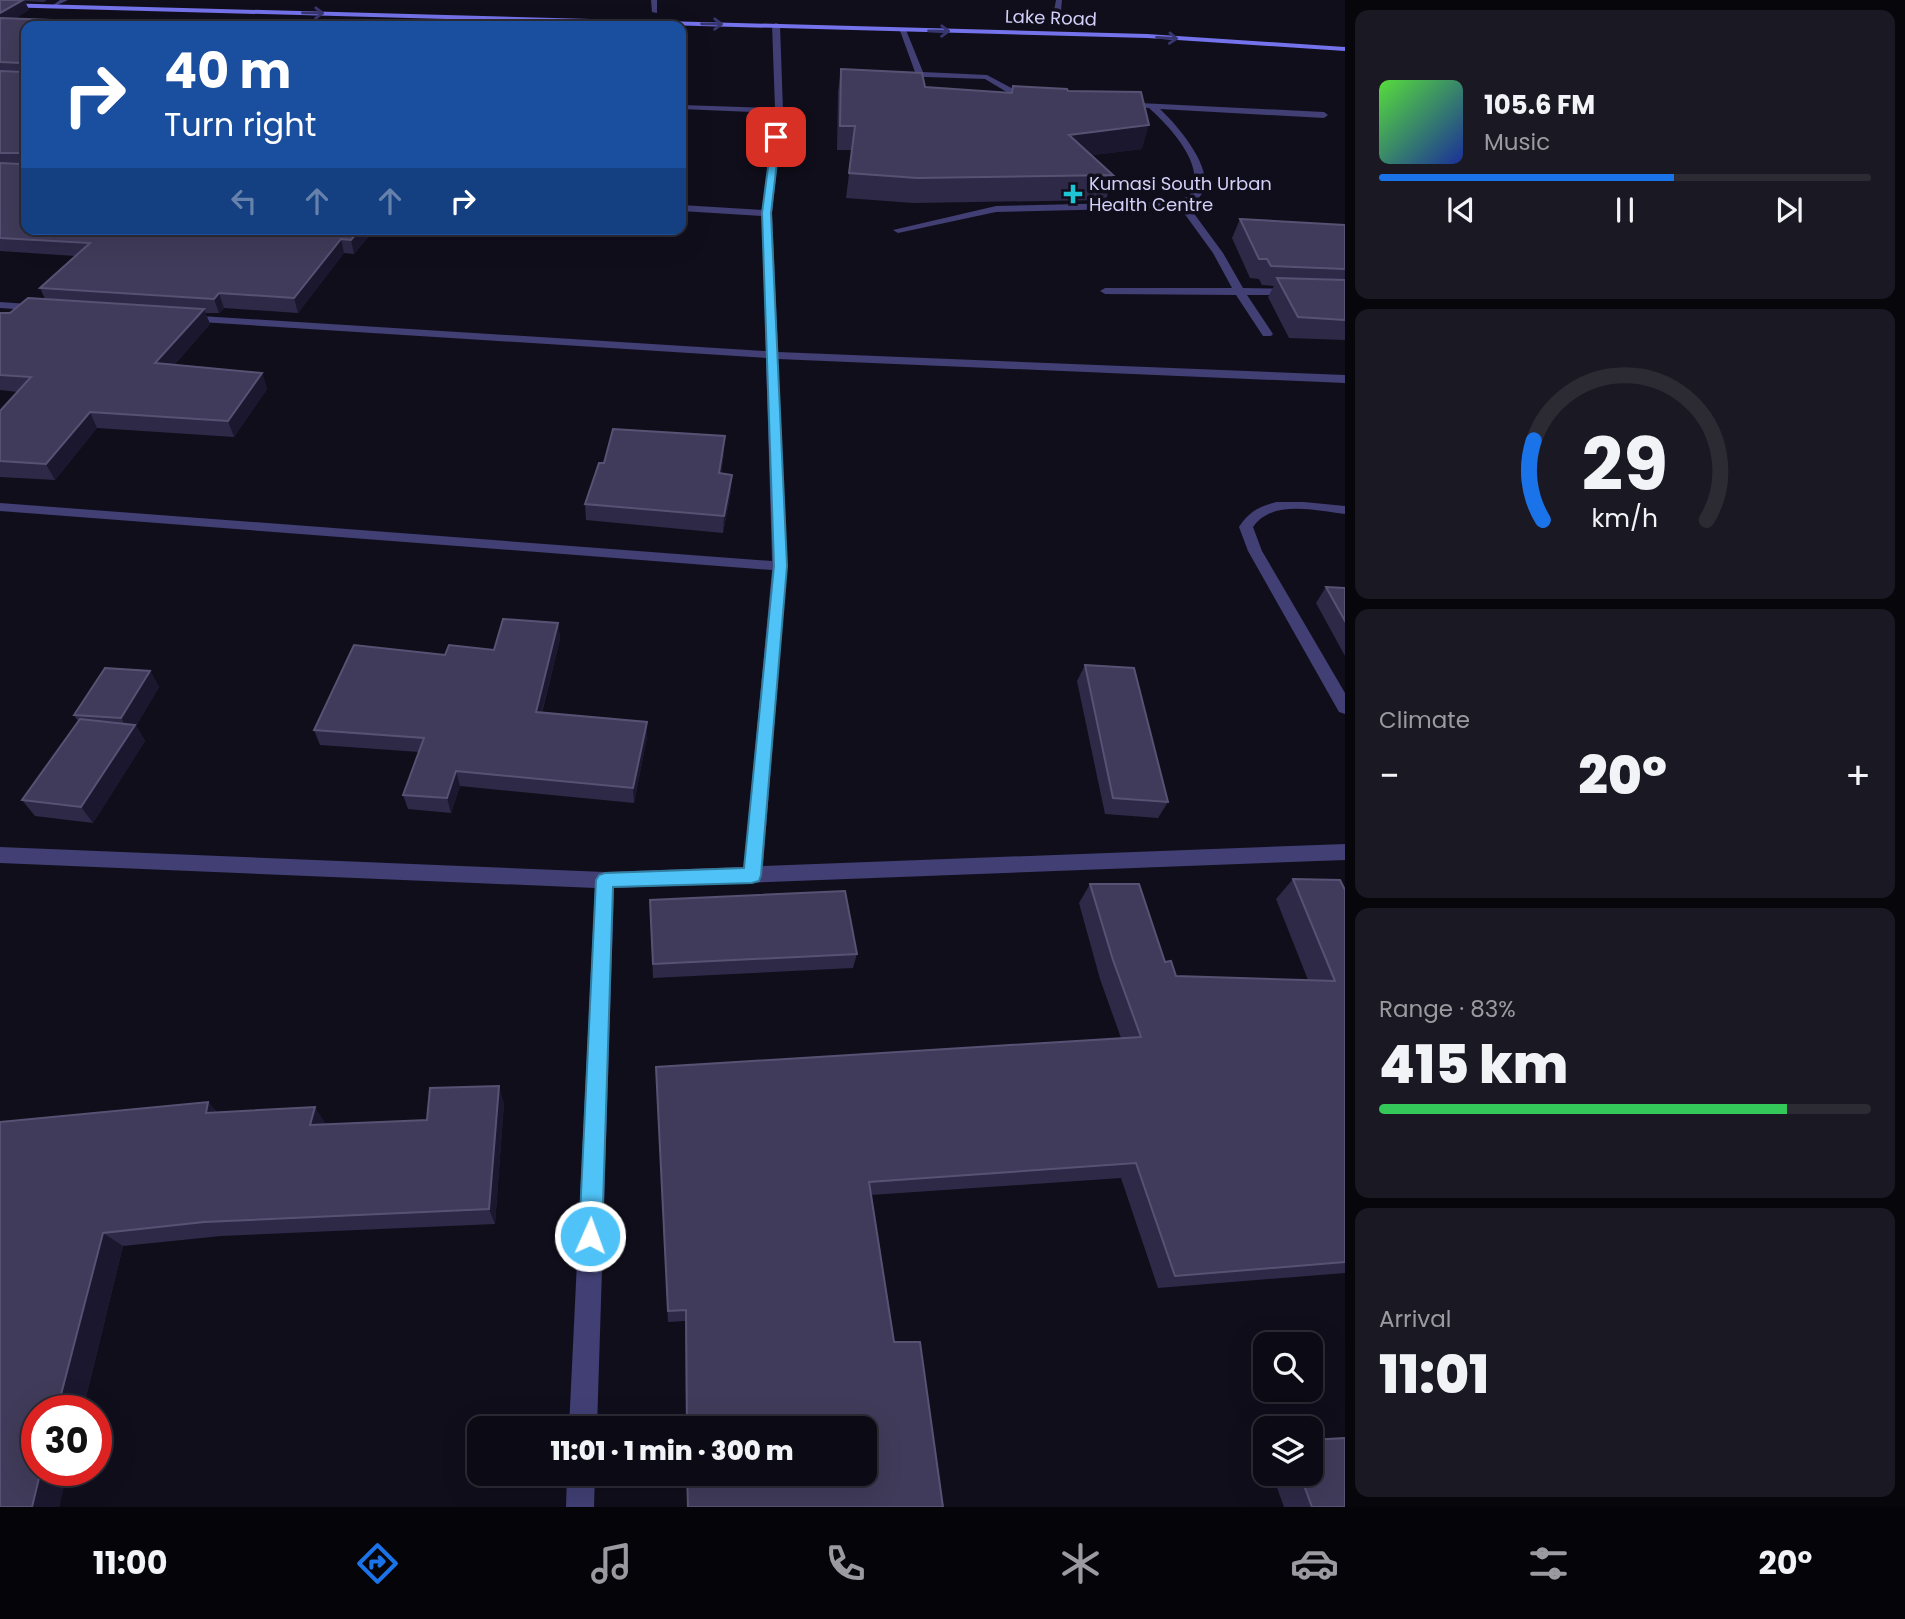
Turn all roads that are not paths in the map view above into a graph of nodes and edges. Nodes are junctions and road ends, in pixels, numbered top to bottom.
1 (65, 0) edge
2 (654, 0) edge
3 (1059, 0) edge
4 (0, 5) edge
5 (55, 6) junction
6 (641, 11) dead end
7 (655, 12) junction
8 (668, 12) dead end
9 (495, 18) junction
10 (500, 21) edge
11 (600, 21) edge
12 (1042, 22) dead end
13 (1056, 22) junction
14 (686, 23) edge
15 (1069, 23) dead end
16 (776, 26) junction
17 (902, 30) junction
18 (1345, 49) edge
19 (895, 74) edge
20 (920, 74) junction
21 (1040, 99) edge
22 (1115, 104) edge
23 (1152, 106) junction
24 (686, 107) edge
25 (779, 111) junction
26 (1324, 115) dead end
27 (1181, 202) junction
28 (686, 208) edge
29 (767, 213) junction
30 (898, 230) dead end
31 (1239, 290) junction
32 (1105, 291) dead end
33 (1305, 293) edge
34 (0, 305) edge
35 (54, 309) edge
36 (177, 317) edge
37 (1267, 334) dead end
38 (773, 355) junction
39 (1345, 379) edge
40 (0, 507) edge
41 (1345, 510) edge
42 (780, 566) junction
43 (1345, 708) edge
44 (1345, 852) edge
45 (0, 855) edge
46 (752, 875) junction
47 (605, 880) junction
48 (583, 1416) edge
49 (581, 1486) edge
50 (580, 1507) edge

1 - 5 street
2 - 7 street
3 - 13 street
4 - 5 main road, Lake Road
5 -> 9 main road, Lake Road
6 - 7 main road
7 - 8 main road
9 - 10 street
9 -> 11 main road, Lake Road
12 - 13 main road, Lake Road
13 - 15 main road, Lake Road
14 -> 16 main road, Lake Road
16 - 17 main road, Lake Road
16 - 25 street
17 -> 18 main road, Lake Road
17 - 20 street
19 - 20 street
20 - 21 street
22 - 23 street
23 - 26 street
23 - 27 street
24 - 25 street
25 - 29 street
27 - 30 street
27 - 31 street
28 - 29 street
29 - 38 street
31 - 32 street
31 - 33 street
31 - 37 street
34 - 35 street
36 - 38 street
38 - 39 street
38 - 42 street
40 - 42 street
41 - 43 street
42 - 46 street
44 - 46 street
45 - 47 street
46 - 47 street
47 - 48 street
49 - 50 street

